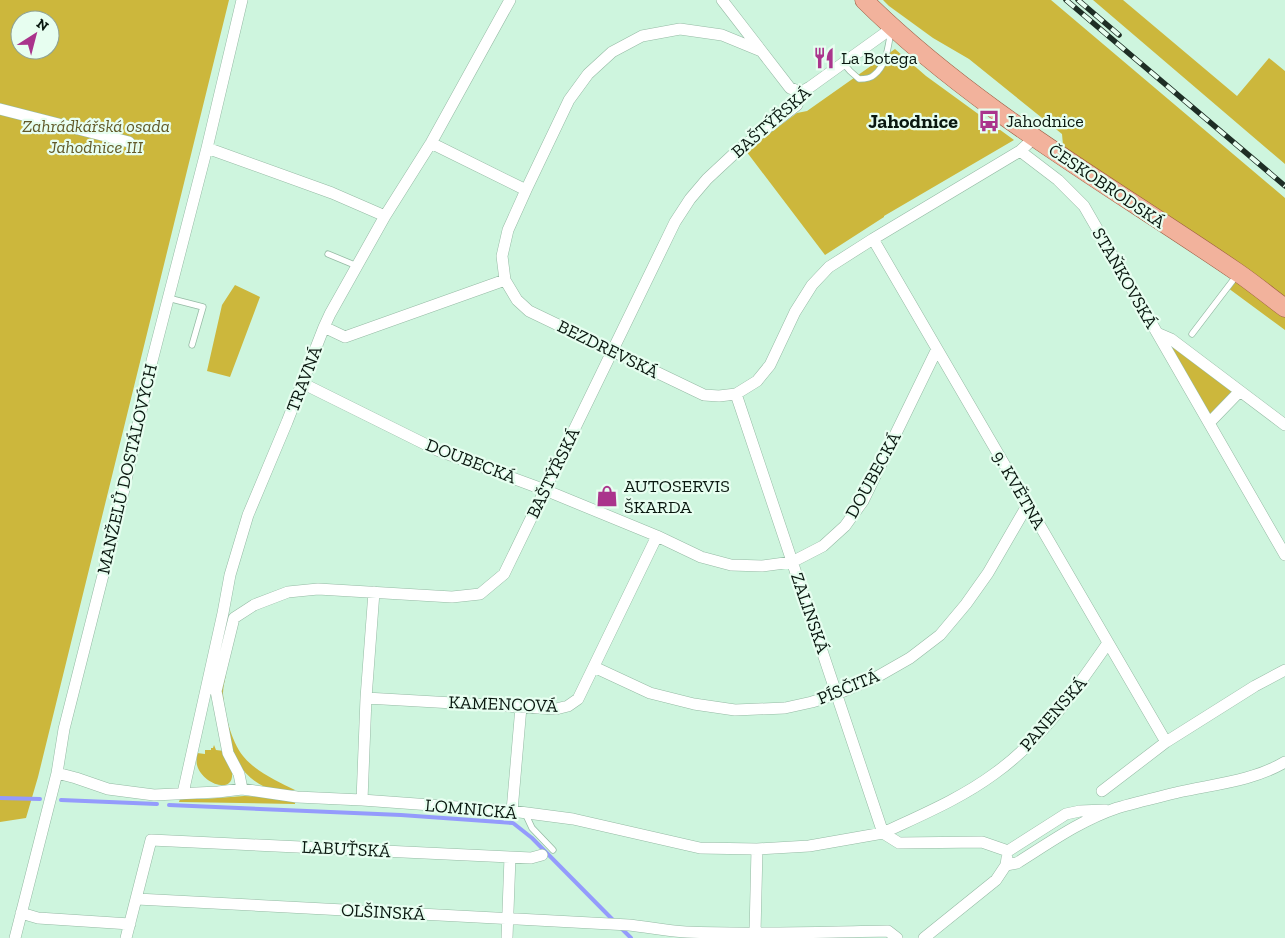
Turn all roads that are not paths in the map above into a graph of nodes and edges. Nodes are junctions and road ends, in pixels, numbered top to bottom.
1 (242, 0) edge
2 (510, 0) edge
3 (722, 0) edge
4 (864, 0) edge
5 (736, 18) junction
6 (892, 28) junction
7 (722, 35) junction
8 (761, 51) junction
9 (843, 63) junction
10 (801, 92) junction
11 (0, 109) edge
12 (1035, 137) junction
13 (129, 142) dead end
14 (431, 143) junction
15 (207, 148) junction
16 (1020, 151) junction
17 (526, 190) junction
18 (385, 216) junction
19 (873, 239) junction
20 (328, 254) dead end
21 (357, 266) junction
22 (1238, 273) junction
23 (505, 280) junction
24 (168, 298) junction
25 (1285, 308) edge
26 (324, 327) junction
27 (1156, 333) junction
28 (1192, 334) dead end
29 (192, 345) dead end
30 (937, 349) junction
31 (613, 352) junction
32 (302, 382) junction
33 (1240, 391) junction
34 (736, 394) junction
35 (1209, 423) junction
36 (1285, 425) edge
37 (545, 490) junction
38 (1028, 504) junction
39 (657, 536) junction
40 (1285, 555) edge
41 (792, 562) junction
42 (374, 592) junction
43 (1108, 643) junction
44 (594, 667) junction
45 (1285, 670) edge
46 (837, 694) junction
47 (366, 698) junction
48 (521, 707) junction
49 (1166, 742) junction
50 (1285, 762) edge
51 (57, 773) junction
52 (242, 790) junction
53 (1102, 791) dead end
54 (183, 793) junction
55 (362, 800) junction
56 (1116, 809) junction
57 (512, 811) junction
58 (525, 814) junction
59 (883, 833) junction
60 (757, 849) junction
61 (553, 850) dead end
62 (1008, 851) junction
63 (542, 855) dead end
64 (510, 858) junction
65 (1006, 865) junction
66 (137, 899) junction
67 (21, 913) junction
68 (508, 919) junction
69 (130, 924) junction
70 (762, 935) edge
71 (891, 936) edge
72 (15, 938) edge
73 (126, 938) edge
74 (507, 938) edge
75 (924, 938) edge

1 - 15 street, MANŽELŮ DOSTÁLOVÝCH
2 - 14 street, TRAVNÁ
3 - 5 street
4 - 6 main road, ČESKOBRODSKÁ
5 - 7 street
5 - 8 street
6 - 9 street, BAŠTÝŘSKÁ
6 - 9 lane
6 - 12 main road, ČESKOBRODSKÁ
7 - 8 street, BEZDREVSKÁ
7 - 17 street, BEZDREVSKÁ
8 - 10 street
9 - 10 street, BAŠTÝŘSKÁ
10 - 31 street, BAŠTÝŘSKÁ
11 - 13 street
12 - 16 street, BEZDREVSKÁ
12 - 22 main road, ČESKOBRODSKÁ
14 - 17 street
14 - 18 street, TRAVNÁ
15 - 18 street
15 - 24 street, MANŽELŮ DOSTÁLOVÝCH
16 - 19 street, BEZDREVSKÁ
16 - 27 street, STAŇKOVSKÁ
17 - 23 street, BEZDREVSKÁ
18 - 21 street, TRAVNÁ
19 - 30 street, 9. KVĚTNA
19 - 34 street, BEZDREVSKÁ
20 - 21 lane
21 - 26 street, TRAVNÁ
22 - 25 main road, ČESKOBRODSKÁ
22 - 28 lane
23 - 26 street
23 - 31 street, BEZDREVSKÁ
24 - 29 lane
24 - 51 street, MANŽELŮ DOSTÁLOVÝCH
26 - 32 street, TRAVNÁ
27 - 33 street
27 - 35 street, STAŇKOVSKÁ
30 - 38 street, 9. KVĚTNA
30 - 41 street, DOUBECKÁ
31 - 34 street, BEZDREVSKÁ
31 - 37 street, BAŠTÝŘSKÁ
32 - 37 street, DOUBECKÁ
32 - 54 street, TRAVNÁ
33 - 35 street
33 - 36 street
34 - 41 street, ZALINSKÁ
35 - 40 street, STAŇKOVSKÁ
37 - 39 street, DOUBECKÁ
37 - 42 street, BAŠTÝŘSKÁ
38 - 43 street, 9. KVĚTNA
38 - 46 street, PÍSČITÁ
39 - 41 street, DOUBECKÁ
39 - 44 street, KAMENCOVÁ
41 - 46 street, ZALINSKÁ
42 - 47 street
42 - 52 street, BAŠTÝŘSKÁ
43 - 49 street, 9. KVĚTNA
43 - 59 street, PANENSKÁ
44 - 46 street, PÍSČITÁ
44 - 48 street, KAMENCOVÁ
45 - 49 street
46 - 59 street, ZALINSKÁ
47 - 48 street, KAMENCOVÁ
47 - 55 street
48 - 57 street
49 - 53 street
50 - 56 street
51 - 54 street, LOMNICKÁ
51 - 67 street, MANŽELŮ DOSTÁLOVÝCH
52 - 54 street, LOMNICKÁ
52 - 55 street, LOMNICKÁ
55 - 57 street, LOMNICKÁ
56 - 62 street
56 - 65 street
57 - 58 street, LOMNICKÁ
58 - 60 street, LOMNICKÁ
58 - 61 lane
59 - 60 street, LOMNICKÁ
59 - 62 street
60 - 70 street
62 - 65 street
63 - 64 street, LABUŤSKÁ
64 - 66 street, LABUŤSKÁ
64 - 68 street
65 - 75 street
66 - 68 street, OLŠINSKÁ
66 - 69 street
67 - 69 street
67 - 72 street, MANŽELŮ DOSTÁLOVÝCH
68 - 70 street, OLŠINSKÁ
68 - 74 street
69 - 73 street
70 - 71 street, OLŠINSKÁ

